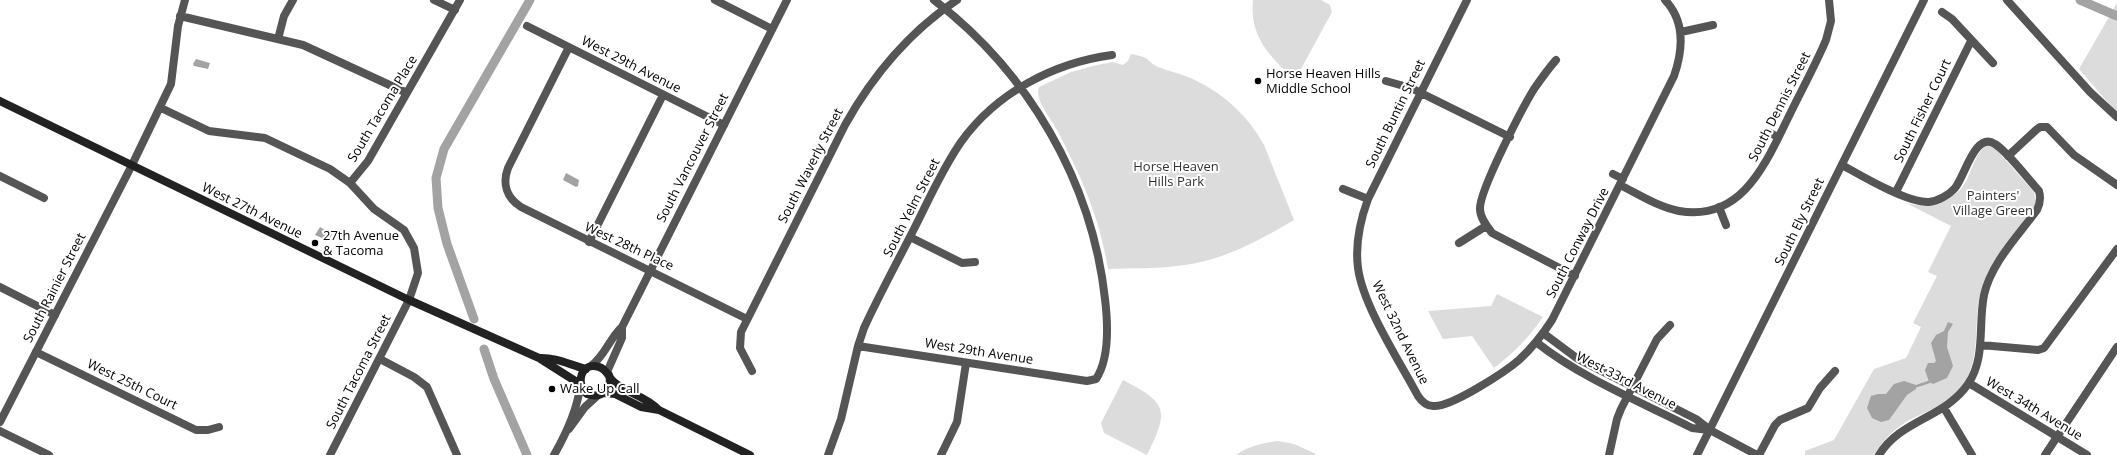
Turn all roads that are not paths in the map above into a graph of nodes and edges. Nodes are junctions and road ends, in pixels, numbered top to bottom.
1 (185, 0) edge
2 (293, 0) edge
3 (434, 0) edge
4 (460, 0) edge
5 (715, 0) edge
6 (787, 0) edge
7 (934, 0) edge
8 (957, 0) edge
9 (1467, 0) edge
10 (1665, 0) edge
11 (1829, 0) edge
12 (1924, 0) edge
13 (2007, 0) edge
14 (945, 8) junction
15 (455, 10) junction
16 (1942, 12) dead end
17 (180, 16) junction
18 (1713, 25) dead end
19 (527, 26) dead end
20 (772, 29) junction
21 (1681, 32) junction
22 (278, 39) junction
23 (1972, 41) junction
24 (569, 47) junction
25 (1112, 55) dead end
26 (1556, 60) dead end
27 (1993, 63) dead end
28 (1386, 82) dead end
29 (1021, 88) junction
30 (1421, 92) junction
31 (407, 94) junction
32 (663, 95) junction
33 (0, 101) edge
34 (161, 108) junction
35 (2117, 118) edge
36 (724, 125) junction
37 (1770, 133) dead end
38 (1510, 137) junction
39 (1778, 137) junction
40 (2008, 156) junction
41 (132, 165) junction
42 (1842, 165) junction
43 (1613, 174) dead end
44 (0, 176) edge
45 (1621, 182) junction
46 (350, 183) junction
47 (2117, 185) edge
48 (1343, 189) dead end
49 (1896, 192) junction
50 (44, 198) dead end
51 (1368, 199) junction
52 (1720, 207) junction
53 (1726, 225) dead end
54 (1486, 226) junction
55 (910, 237) junction
56 (589, 242) junction
57 (1358, 243) joint
58 (1459, 243) dead end
59 (2117, 249) edge
60 (975, 262) dead end
61 (650, 270) junction
62 (1575, 276) junction
63 (0, 287) edge
64 (409, 300) junction
65 (55, 315) junction
66 (747, 319) junction
67 (1670, 325) dead end
68 (622, 327) junction
69 (1543, 333) junction
70 (1536, 342) junction
71 (1981, 345) junction
72 (858, 346) junction
73 (2117, 347) edge
74 (36, 352) junction
75 (539, 358) junction
76 (380, 359) junction
77 (966, 363) junction
78 (588, 368) junction
79 (752, 371) dead end
80 (1835, 371) dead end
81 (608, 374) junction
82 (1969, 383) junction
83 (580, 385) junction
84 (1633, 386) junction
85 (601, 395) junction
86 (1628, 396) junction
87 (1427, 405) joint
88 (1944, 408) junction
89 (659, 410) junction
90 (0, 422) edge
91 (219, 426) dead end
92 (1710, 430) junction
93 (0, 431) edge
94 (566, 433) junction
95 (2057, 435) junction
96 (50, 455) edge
97 (330, 455) edge
98 (457, 455) edge
99 (554, 455) edge
100 (750, 455) edge
101 (828, 455) edge
102 (941, 455) edge
103 (1609, 455) edge
104 (1697, 455) edge
105 (1758, 455) edge
106 (1879, 455) edge
107 (1972, 455) edge
108 (2045, 455) edge
109 (2087, 455) edge

1 - 17 street, South Rainier Street
2 - 22 street
3 - 15 street
4 - 15 street, South Tacoma Place
5 - 20 street
6 - 20 street, South Vancouver Street
7 - 14 street
8 - 14 street, South Waverly Street
9 - 30 street, South Buntin Street
10 - 21 street
11 - 39 street, South Dennis Street
12 - 42 street, South Ely Street
13 - 35 street
14 - 29 street
14 - 66 street, South Waverly Street
15 - 31 street, South Tacoma Place
16 - 23 street
17 - 22 street
17 - 34 street, South Rainier Street
18 - 21 street
19 - 24 street, West 29th Avenue
20 - 36 street, South Vancouver Street
21 - 45 street, South Conway Drive
22 - 31 street
23 - 27 street
23 - 49 street, South Fisher Court
24 - 32 street, West 29th Avenue
24 - 56 street, West 28th Place
25 - 29 street, South Yelm Street
26 - 38 street
28 - 30 street
29 - 55 street, South Yelm Street
29 - 77 street, West 29th Avenue
30 - 38 street
30 - 51 street, South Buntin Street
31 - 46 street, South Tacoma Place
32 - 36 street, West 29th Avenue
32 - 56 street
33 - 41 main road, West 27th Avenue
34 - 41 street, South Rainier Street
34 - 46 street
36 - 61 street, South Vancouver Street
37 - 39 street
38 - 54 street
39 - 52 street, South Dennis Street
40 - 47 street
40 - 49 street
40 - 71 street
41 - 64 main road, West 27th Avenue
41 - 65 street, South Rainier Street
42 - 49 street
42 - 92 street, South Ely Street
43 - 45 street
44 - 50 street
45 - 52 street
45 - 62 street, South Conway Drive
46 - 64 street
48 - 51 street
51 - 57 street, South Buntin Street
52 - 53 street
54 - 58 street
54 - 62 street
55 - 60 street
55 - 72 street, South Yelm Street
56 - 61 street, West 28th Place
57 - 87 street, West 32nd Avenue
59 - 71 street
61 - 66 street, West 28th Place
61 - 68 street, South Vancouver Street
62 - 69 street, South Conway Drive
63 - 65 street
64 - 75 main road, West 27th Avenue
64 - 76 street, South Tacoma Street
65 - 74 street, South Rainier Street
66 - 79 street, South Waverly Street
67 - 84 street
68 - 78 street, South Vancouver Street
68 - 81 street, South Vancouver Street
69 - 70 street, South Conway Drive
69 - 84 street, West 33rd Avenue
70 - 86 street, West 33rd Avenue
70 - 87 street, South Conway Drive
71 - 82 street
72 - 77 street, West 29th Avenue
72 - 101 street, South Yelm Street
73 - 95 street
74 - 90 street, South Rainier Street
74 - 91 street, West 25th Court
75 - 78 main road, West 27th Avenue
75 - 83 main road, West 27th Avenue
76 - 97 street, South Tacoma Street
76 - 98 street
77 - 102 street
78 - 81 main road, West 27th Avenue
78 - 83 main road
80 - 105 street
81 - 85 main road
81 - 89 main road, West 27th Avenue
82 - 88 street
82 - 95 street, West 34th Avenue
83 - 85 main road, West 27th Avenue
83 - 94 street
84 - 86 street
84 - 92 street, West 33rd Avenue
85 - 89 main road, West 27th Avenue
85 - 94 street
86 - 92 street, West 33rd Avenue
86 - 103 street
88 - 106 street
88 - 107 street
89 - 100 main road, West 27th Avenue
92 - 104 street, South Ely Street
92 - 105 street, West 33rd Avenue
93 - 96 street
94 - 99 street
95 - 108 street
95 - 109 street, West 34th Avenue

